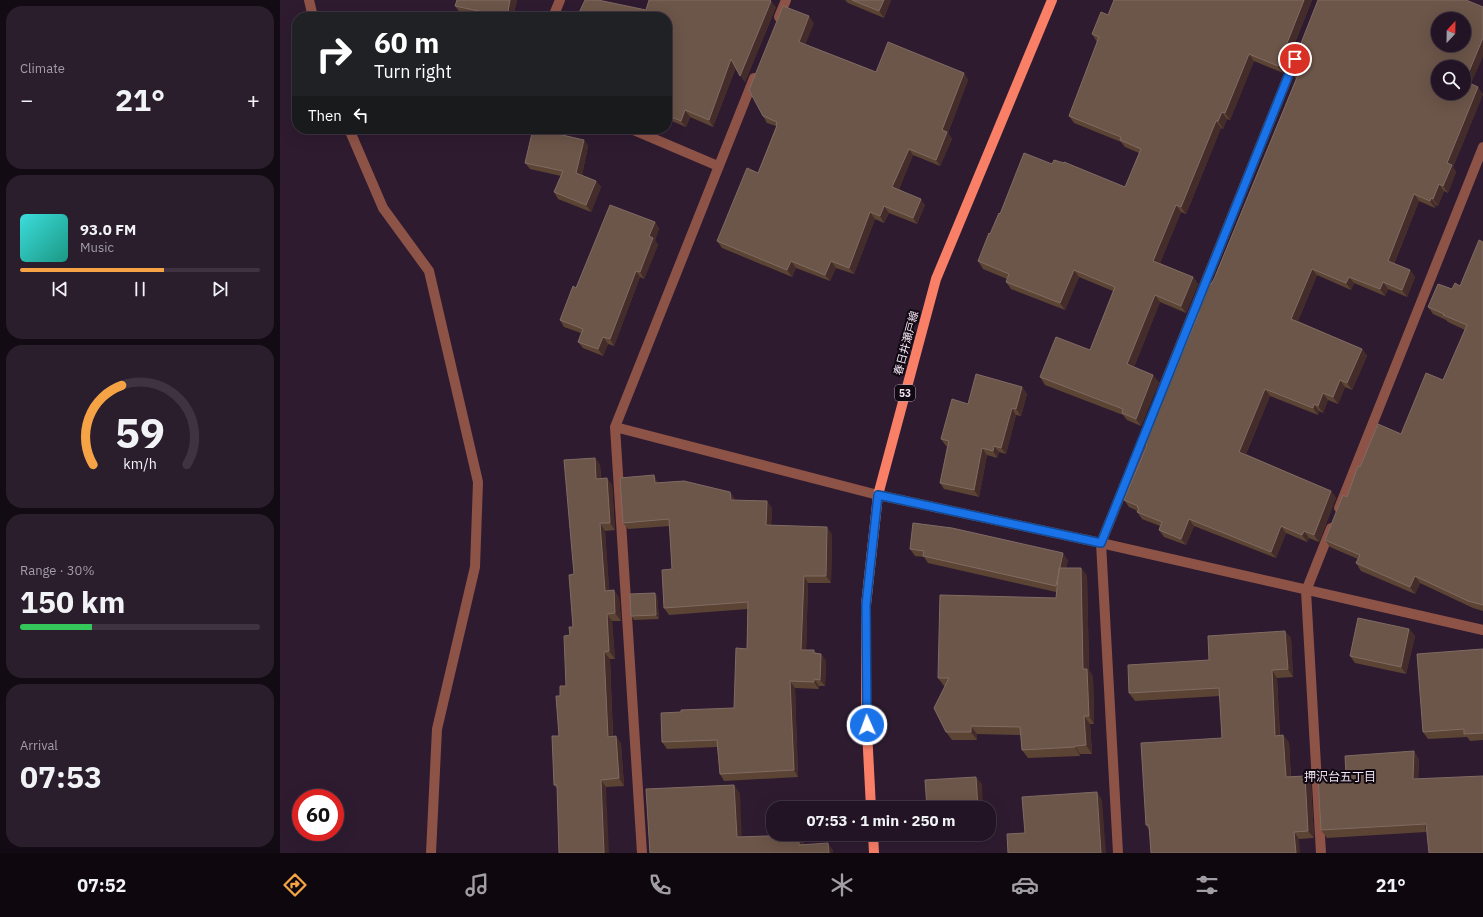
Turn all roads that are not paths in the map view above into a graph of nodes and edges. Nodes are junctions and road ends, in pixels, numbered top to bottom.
1 (309, 0) edge
2 (560, 0) edge
3 (786, 0) edge
4 (1052, 0) edge
5 (312, 12) edge
6 (555, 12) edge
7 (774, 29) edge
8 (1298, 51) edge
9 (756, 72) edge
10 (351, 134) edge
11 (643, 134) edge
12 (1483, 147) edge
13 (718, 166) junction
14 (615, 427) junction
15 (878, 495) junction
16 (1101, 543) junction
17 (1306, 591) junction
18 (1483, 630) edge
19 (871, 801) edge
20 (873, 841) edge
21 (431, 853) edge
22 (642, 853) edge
23 (874, 853) edge
24 (1118, 853) edge
25 (1322, 853) edge

1 - 5 street
2 - 6 street
3 - 7 street
4 - 15 main road, 春日井瀬戸線 / 53
8 - 16 street
9 - 13 street
10 - 21 street
11 - 13 street
12 - 17 street
13 - 14 street
14 - 15 street
14 - 22 street
15 - 16 street
15 - 19 main road, 春日井瀬戸線 / 53
16 - 17 street
16 - 24 street
17 - 18 street
17 - 25 street
20 - 23 main road

